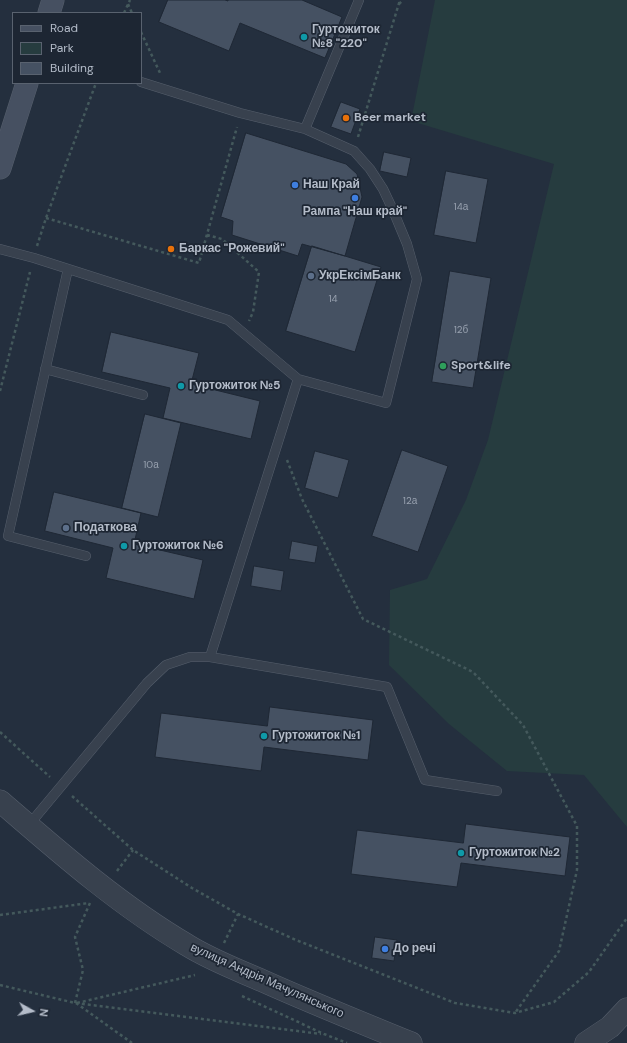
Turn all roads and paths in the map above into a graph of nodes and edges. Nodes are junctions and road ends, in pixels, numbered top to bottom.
1 (52, 0) edge
2 (130, 0) edge
3 (359, 0) edge
4 (400, 0) edge
5 (403, 0) edge
6 (128, 4) junction
7 (398, 5) junction
8 (49, 12) edge
9 (124, 12) edge
10 (132, 12) edge
11 (142, 34) edge
12 (142, 82) edge
13 (27, 84) edge
14 (96, 84) edge
15 (168, 90) junction
16 (240, 113) junction
17 (305, 128) junction
18 (354, 151) junction
19 (0, 168) edge
20 (46, 218) junction
21 (207, 235) junction
22 (0, 249) edge
23 (34, 258) junction
24 (68, 269) junction
25 (244, 333) junction
26 (45, 369) junction
27 (298, 379) junction
28 (0, 392) edge
29 (143, 395) dead end
30 (280, 438) junction
31 (86, 556) dead end
32 (210, 657) junction
33 (0, 732) edge
34 (61, 787) junction
35 (497, 791) dead end
36 (0, 801) edge
37 (28, 826) junction
38 (0, 915) edge
39 (627, 918) edge
40 (195, 975) dead end
41 (0, 985) edge
42 (75, 1003) junction
43 (627, 1010) edge
44 (515, 1013) junction
45 (324, 1034) dead end
46 (132, 1043) edge
47 (412, 1043) edge
48 (586, 1043) edge

1 - 8 main road
2 - 6 path
3 - 17 lane
4 - 7 path
5 - 7 path
6 - 9 path
6 - 10 path
7 - 18 path
11 - 15 path
12 - 15 lane
13 - 19 main road
14 - 20 path
15 - 16 lane
16 - 17 lane
16 - 21 path
17 - 18 lane
18 - 27 lane
20 - 21 path
20 - 23 path
21 - 25 path
22 - 23 lane
23 - 24 lane
23 - 28 path
24 - 25 lane
24 - 26 lane
25 - 27 lane
26 - 29 lane
26 - 31 lane
27 - 30 lane
30 - 32 lane
30 - 44 path
32 - 34 lane
32 - 35 lane
33 - 34 path
34 - 37 lane
34 - 44 path
36 - 37 street, вулиця Андрія Мачулянського
37 - 47 street, вулиця Андрія Мачулянського
38 - 42 path
39 - 44 path
40 - 42 path
41 - 42 path
42 - 45 path
42 - 46 path
43 - 48 street

